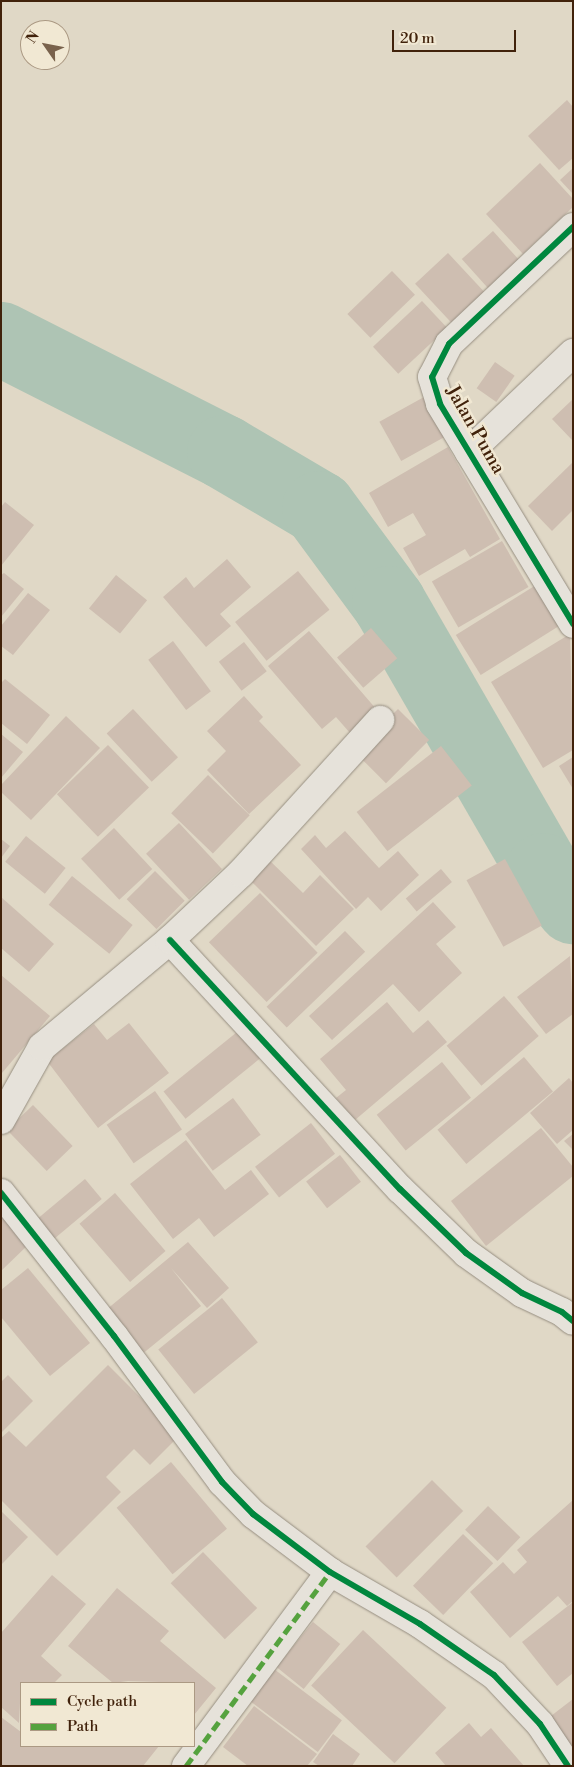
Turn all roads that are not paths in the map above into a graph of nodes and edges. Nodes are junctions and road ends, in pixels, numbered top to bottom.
1 (573, 227) edge
2 (573, 353) edge
3 (469, 452) junction
4 (573, 624) edge
5 (380, 720) dead end
6 (170, 940) junction
7 (3, 1113) edge
8 (1, 1193) edge
9 (573, 1320) edge
10 (330, 1572) junction
11 (186, 1766) edge
12 (568, 1766) edge

1 - 3 street, Jalan Puma
2 - 3 street
3 - 4 street, Jalan Puma
5 - 6 street
6 - 7 street
6 - 9 street
8 - 10 street
10 - 11 street
10 - 12 street

